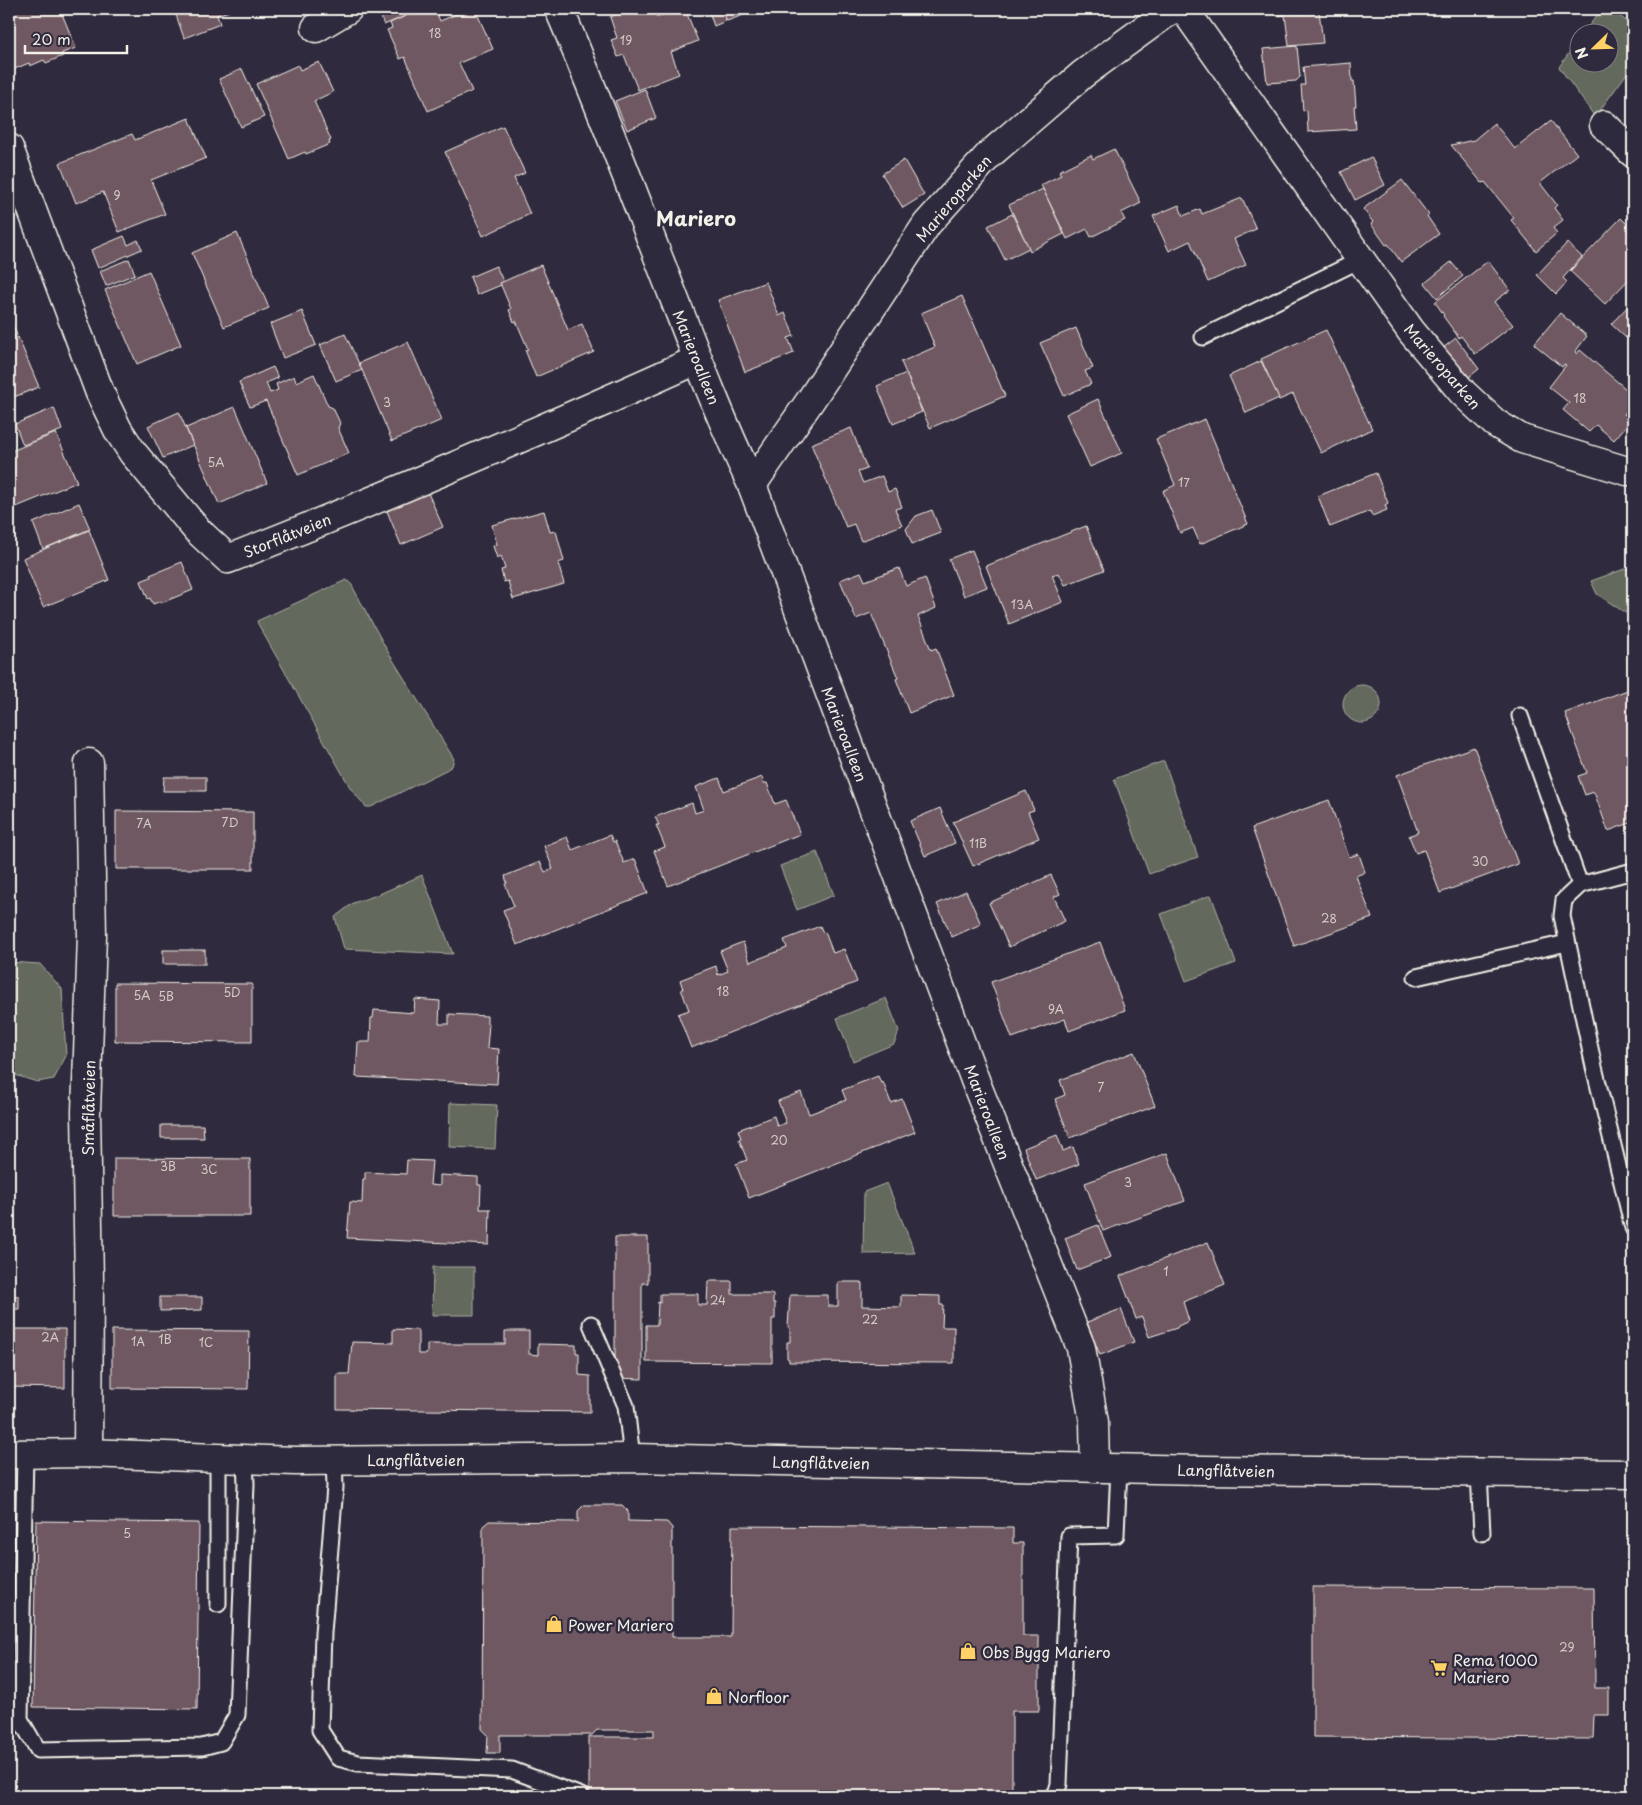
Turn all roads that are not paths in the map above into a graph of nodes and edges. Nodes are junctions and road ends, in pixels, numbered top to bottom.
1 (348, 9) edge
2 (559, 9) edge
3 (1172, 9) edge
4 (1184, 9) edge
5 (316, 28) dead end
6 (1604, 125) dead end
7 (9, 148) edge
8 (1633, 153) edge
9 (1360, 260) junction
10 (1203, 337) dead end
11 (697, 360) junction
12 (1633, 472) edge
13 (752, 485) junction
14 (1520, 716) dead end
15 (89, 763) dead end
16 (1633, 871) edge
17 (1580, 885) junction
18 (1567, 943) junction
19 (1416, 977) dead end
20 (1633, 1228) edge
21 (592, 1324) dead end
22 (88, 1453) junction
23 (17, 1454) edge
24 (218, 1458) junction
25 (632, 1458) junction
26 (245, 1459) junction
27 (334, 1460) junction
28 (1107, 1468) junction
29 (1479, 1472) junction
30 (1633, 1474) edge
31 (1482, 1533) dead end
32 (218, 1604) dead end
33 (581, 1796) edge
34 (1052, 1796) edge

1 - 5 street
2 - 11 street, Marieroalleen
3 - 13 street, Marieroparken
4 - 9 street, Marieroparken
6 - 8 street
7 - 11 street, Storflåtveien
9 - 10 lane
9 - 12 street, Marieroparken
11 - 13 street, Marieroalleen
13 - 28 street, Marieroalleen
14 - 17 lane
15 - 22 street, Småflåtveien
16 - 17 lane
17 - 18 lane
18 - 19 lane
18 - 20 lane
21 - 25 lane
22 - 23 street, Langflåtveien
22 - 24 street, Langflåtveien
23 - 26 lane
24 - 26 street, Langflåtveien
24 - 32 lane
25 - 27 street, Langflåtveien
25 - 28 street, Langflåtveien
26 - 27 street, Langflåtveien
27 - 33 lane
28 - 29 street, Langflåtveien
28 - 34 lane
29 - 30 street, Langflåtveien
29 - 31 lane

